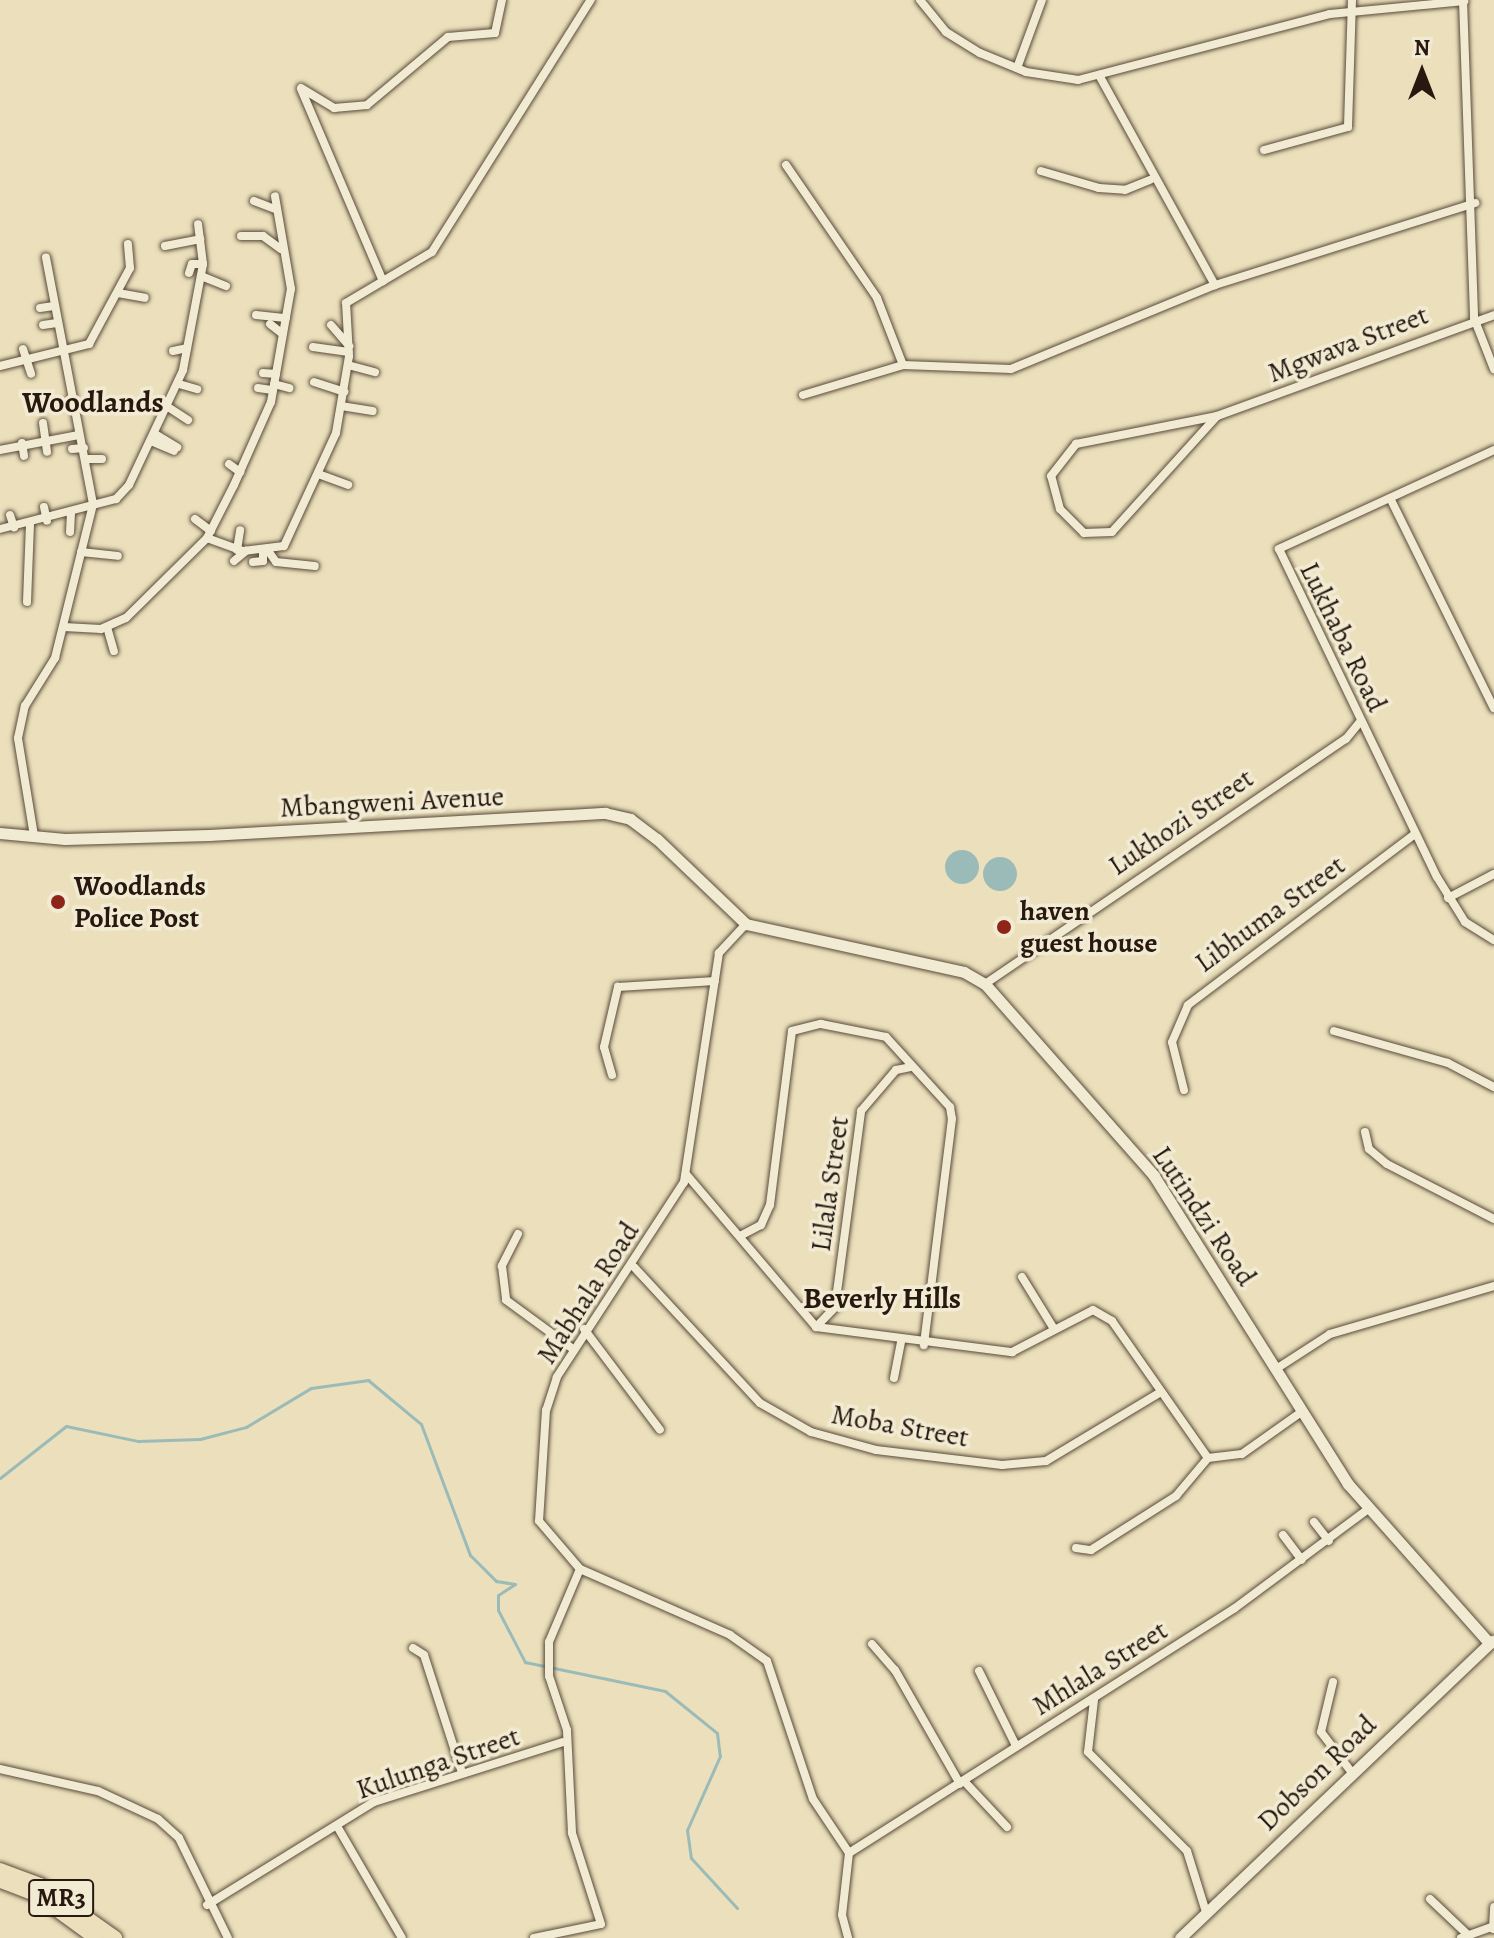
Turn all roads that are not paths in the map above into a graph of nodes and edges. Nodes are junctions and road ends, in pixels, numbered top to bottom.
1 (502, 0) edge
2 (591, 0) edge
3 (920, 0) edge
4 (1042, 0) edge
5 (1352, 0) edge
6 (1464, 1) edge
7 (1352, 12) junction
8 (1017, 68) junction
9 (1099, 75) junction
10 (1264, 150) dead end
11 (786, 165) dead end
12 (1041, 171) dead end
13 (1150, 180) junction
14 (275, 196) dead end
15 (254, 201) dead end
16 (1475, 203) junction
17 (275, 209) junction
18 (198, 224) dead end
19 (241, 236) dead end
20 (200, 239) junction
21 (128, 244) dead end
22 (165, 246) dead end
23 (281, 249) junction
24 (46, 257) dead end
25 (203, 264) junction
26 (189, 273) dead end
27 (201, 276) junction
28 (383, 281) junction
29 (51, 284) junction
30 (1215, 285) junction
31 (40, 286) dead end
32 (226, 286) dead end
33 (118, 293) junction
34 (145, 298) dead end
35 (54, 306) junction
36 (40, 308) dead end
37 (256, 315) dead end
38 (1494, 315) edge
39 (286, 318) junction
40 (1474, 318) junction
41 (57, 323) junction
42 (270, 324) dead end
43 (43, 325) dead end
44 (331, 325) dead end
45 (283, 334) junction
46 (313, 347) dead end
47 (187, 348) junction
48 (23, 349) dead end
49 (349, 349) junction
50 (173, 351) dead end
51 (64, 354) junction
52 (35, 361) junction
53 (348, 365) junction
54 (903, 365) junction
55 (4, 369) edge
56 (1494, 369) edge
57 (375, 372) dead end
58 (263, 373) dead end
59 (31, 374) dead end
60 (314, 382) dead end
61 (274, 383) junction
62 (179, 384) junction
63 (258, 388) dead end
64 (289, 388) dead end
65 (197, 389) dead end
66 (344, 392) junction
67 (803, 395) dead end
68 (73, 402) junction
69 (61, 404) dead end
70 (341, 406) junction
71 (168, 407) junction
72 (373, 411) dead end
73 (1217, 416) junction
74 (188, 420) dead end
75 (43, 423) dead end
76 (79, 435) junction
77 (4, 437) dead end
78 (44, 437) junction
79 (153, 437) junction
80 (22, 443) junction
81 (84, 448) junction
82 (2, 449) edge
83 (72, 449) dead end
84 (175, 449) dead end
85 (1494, 450) edge
86 (47, 452) dead end
87 (24, 456) dead end
88 (88, 459) junction
89 (102, 459) dead end
90 (229, 464) dead end
91 (240, 472) junction
92 (321, 475) junction
93 (348, 485) dead end
94 (218, 494) dead end
95 (227, 499) junction
96 (1392, 502) junction
97 (93, 504) junction
98 (44, 507) dead end
99 (71, 512) junction
100 (10, 515) dead end
101 (195, 519) dead end
102 (47, 521) junction
103 (30, 524) junction
104 (14, 527) junction
105 (0, 529) edge
106 (240, 530) dead end
107 (70, 532) dead end
108 (209, 534) junction
109 (241, 551) junction
110 (81, 552) junction
111 (266, 552) junction
112 (118, 556) dead end
113 (234, 561) dead end
114 (253, 562) dead end
115 (315, 566) dead end
116 (27, 602) dead end
117 (64, 627) junction
118 (107, 627) junction
119 (114, 651) dead end
120 (1494, 708) edge
121 (1360, 722) junction
122 (0, 833) edge
123 (1414, 835) junction
124 (34, 836) junction
125 (1494, 874) edge
126 (1448, 898) junction
127 (746, 924) junction
128 (1494, 940) edge
129 (715, 981) junction
130 (985, 984) junction
131 (1334, 1031) dead end
132 (912, 1067) junction
133 (612, 1075) dead end
134 (1494, 1087) edge
135 (1184, 1090) dead end
136 (1365, 1132) dead end
137 (686, 1174) junction
138 (1494, 1219) edge
139 (518, 1234) dead end
140 (740, 1236) junction
141 (634, 1267) junction
142 (1022, 1277) dead end
143 (1494, 1286) edge
144 (816, 1327) junction
145 (584, 1329) junction
146 (1054, 1329) junction
147 (901, 1342) junction
148 (924, 1345) junction
149 (573, 1349) junction
150 (1276, 1369) junction
151 (894, 1378) dead end
152 (1159, 1393) junction
153 (1300, 1413) junction
154 (660, 1430) dead end
155 (1208, 1458) junction
156 (1367, 1510) junction
157 (1314, 1522) dead end
158 (1283, 1535) dead end
159 (1329, 1541) junction
160 (1076, 1548) dead end
161 (1302, 1560) junction
162 (580, 1569) junction
163 (1492, 1641) edge
164 (872, 1644) dead end
165 (413, 1648) dead end
166 (979, 1671) dead end
167 (1333, 1682) dead end
168 (1094, 1700) junction
169 (563, 1742) junction
170 (1016, 1746) junction
171 (0, 1769) edge
172 (462, 1773) junction
173 (1353, 1774) junction
174 (962, 1782) junction
175 (337, 1826) junction
176 (1007, 1827) dead end
177 (849, 1853) junction
178 (0, 1864) edge
179 (0, 1870) edge
180 (0, 1881) edge
181 (40, 1885) junction
182 (0, 1890) edge
183 (1430, 1899) dead end
184 (207, 1905) junction
185 (1494, 1907) edge
186 (62, 1911) junction
187 (1206, 1912) junction
188 (1493, 1928) edge
189 (1464, 1936) edge
190 (96, 1938) edge
191 (115, 1938) edge
192 (228, 1938) edge
193 (402, 1938) edge
194 (534, 1938) edge
195 (848, 1938) edge
196 (1180, 1938) edge

1 - 28 street
2 - 28 street
3 - 8 street
4 - 8 street
5 - 7 street
6 - 7 street
6 - 16 street
7 - 9 street
7 - 10 street
8 - 9 street
9 - 13 street
11 - 54 street
12 - 13 street
13 - 30 street
14 - 17 street
15 - 17 street
16 - 30 street
16 - 40 street
17 - 23 street
18 - 20 street
19 - 23 street
20 - 22 street
20 - 25 street
21 - 33 street
23 - 39 street
24 - 29 street
25 - 26 street
25 - 27 street
27 - 32 street
27 - 47 street
28 - 49 street
29 - 31 street
29 - 35 street
30 - 54 street
33 - 34 street
33 - 51 street
35 - 36 street
35 - 41 street
37 - 39 street
38 - 40 street, Mgwava Street
39 - 45 street
40 - 56 street
40 - 73 street, Mgwava Street
41 - 43 street
41 - 51 street
42 - 45 street
44 - 49 street
45 - 61 street
46 - 49 street
47 - 50 street
47 - 62 street
48 - 52 street
49 - 53 street
51 - 52 street
51 - 68 street
52 - 55 street
52 - 59 street
53 - 57 street
53 - 66 street
54 - 67 street
58 - 61 street
60 - 66 street
61 - 63 street
61 - 64 street
61 - 91 street
62 - 65 street
62 - 71 street
66 - 70 street
68 - 69 street
68 - 76 street
70 - 72 street
70 - 92 street
71 - 74 street
71 - 79 street
73 - 73 street, Mgwava Street
75 - 78 street
76 - 78 street
76 - 81 street
77 - 82 street
78 - 80 street
78 - 86 street
79 - 84 street
79 - 97 street
80 - 82 street
80 - 87 street
81 - 83 street
81 - 88 street
85 - 96 street, Lukhaba Road
88 - 89 street
88 - 97 street
90 - 91 street
91 - 95 street
92 - 93 street
92 - 111 street
94 - 95 street
95 - 108 street
96 - 120 street
96 - 121 street, Lukhaba Road
97 - 99 street
97 - 110 street
98 - 102 street
99 - 102 street
99 - 107 street
100 - 104 street
101 - 108 street
102 - 103 street
103 - 104 street
103 - 116 street
104 - 105 street
106 - 109 street
108 - 109 street
108 - 118 street
109 - 111 street
109 - 113 street
110 - 112 street
110 - 117 street
111 - 114 street
111 - 115 street
117 - 118 street
117 - 124 street
118 - 119 street
121 - 123 street, Lukhaba Road
121 - 130 street, Lukhozi Street
122 - 124 street, Mbangweni Avenue
123 - 126 street, Lukhaba Road
123 - 135 street, Libhuma Street
124 - 127 street, Mbangweni Avenue
125 - 126 street
126 - 128 street, Lukhaba Road
127 - 129 street, Mabhala Road
127 - 130 street, Lutindzi Road
129 - 133 street
129 - 137 street, Mabhala Road
130 - 150 street, Lutindzi Road
131 - 134 street
132 - 140 street
132 - 144 street, Lilala Street
132 - 148 street
136 - 138 street
137 - 140 street
137 - 141 street, Mabhala Road
139 - 149 street
140 - 144 street
141 - 145 street, Mabhala Road
141 - 152 street, Moba Street
142 - 146 street
143 - 150 street
144 - 147 street
145 - 149 street, Mabhala Road
145 - 154 street
146 - 148 street
146 - 152 street
147 - 148 street
147 - 151 street
149 - 162 street, Mabhala Road
150 - 153 street, Lutindzi Road
152 - 155 street
153 - 155 street
153 - 156 street, Lutindzi Road
155 - 160 street
156 - 159 street, Mhlala Street
156 - 163 street, Lutindzi Road
157 - 159 street
158 - 161 street
159 - 161 street, Mhlala Street
161 - 168 street, Mhlala Street
162 - 169 street
162 - 177 street, Mabhala Road
163 - 173 street, Dobson Road
164 - 174 street
165 - 172 street
166 - 170 street
167 - 173 street
168 - 170 street, Mhlala Street
168 - 187 street
169 - 172 street, Kulunga Street
169 - 194 street
170 - 174 street, Mhlala Street
171 - 184 street
172 - 175 street, Kulunga Street
173 - 187 street, Dobson Road
174 - 176 street
174 - 177 street, Mhlala Street
175 - 184 street, Kulunga Street
175 - 193 street
177 - 195 street
178 - 181 highway
179 - 181 highway, MR3
180 - 186 highway, MR3
181 - 191 highway, MR3
182 - 186 highway
183 - 189 street
184 - 192 street
185 - 188 street
186 - 190 highway, MR3
187 - 196 street, Dobson Road
188 - 189 street

